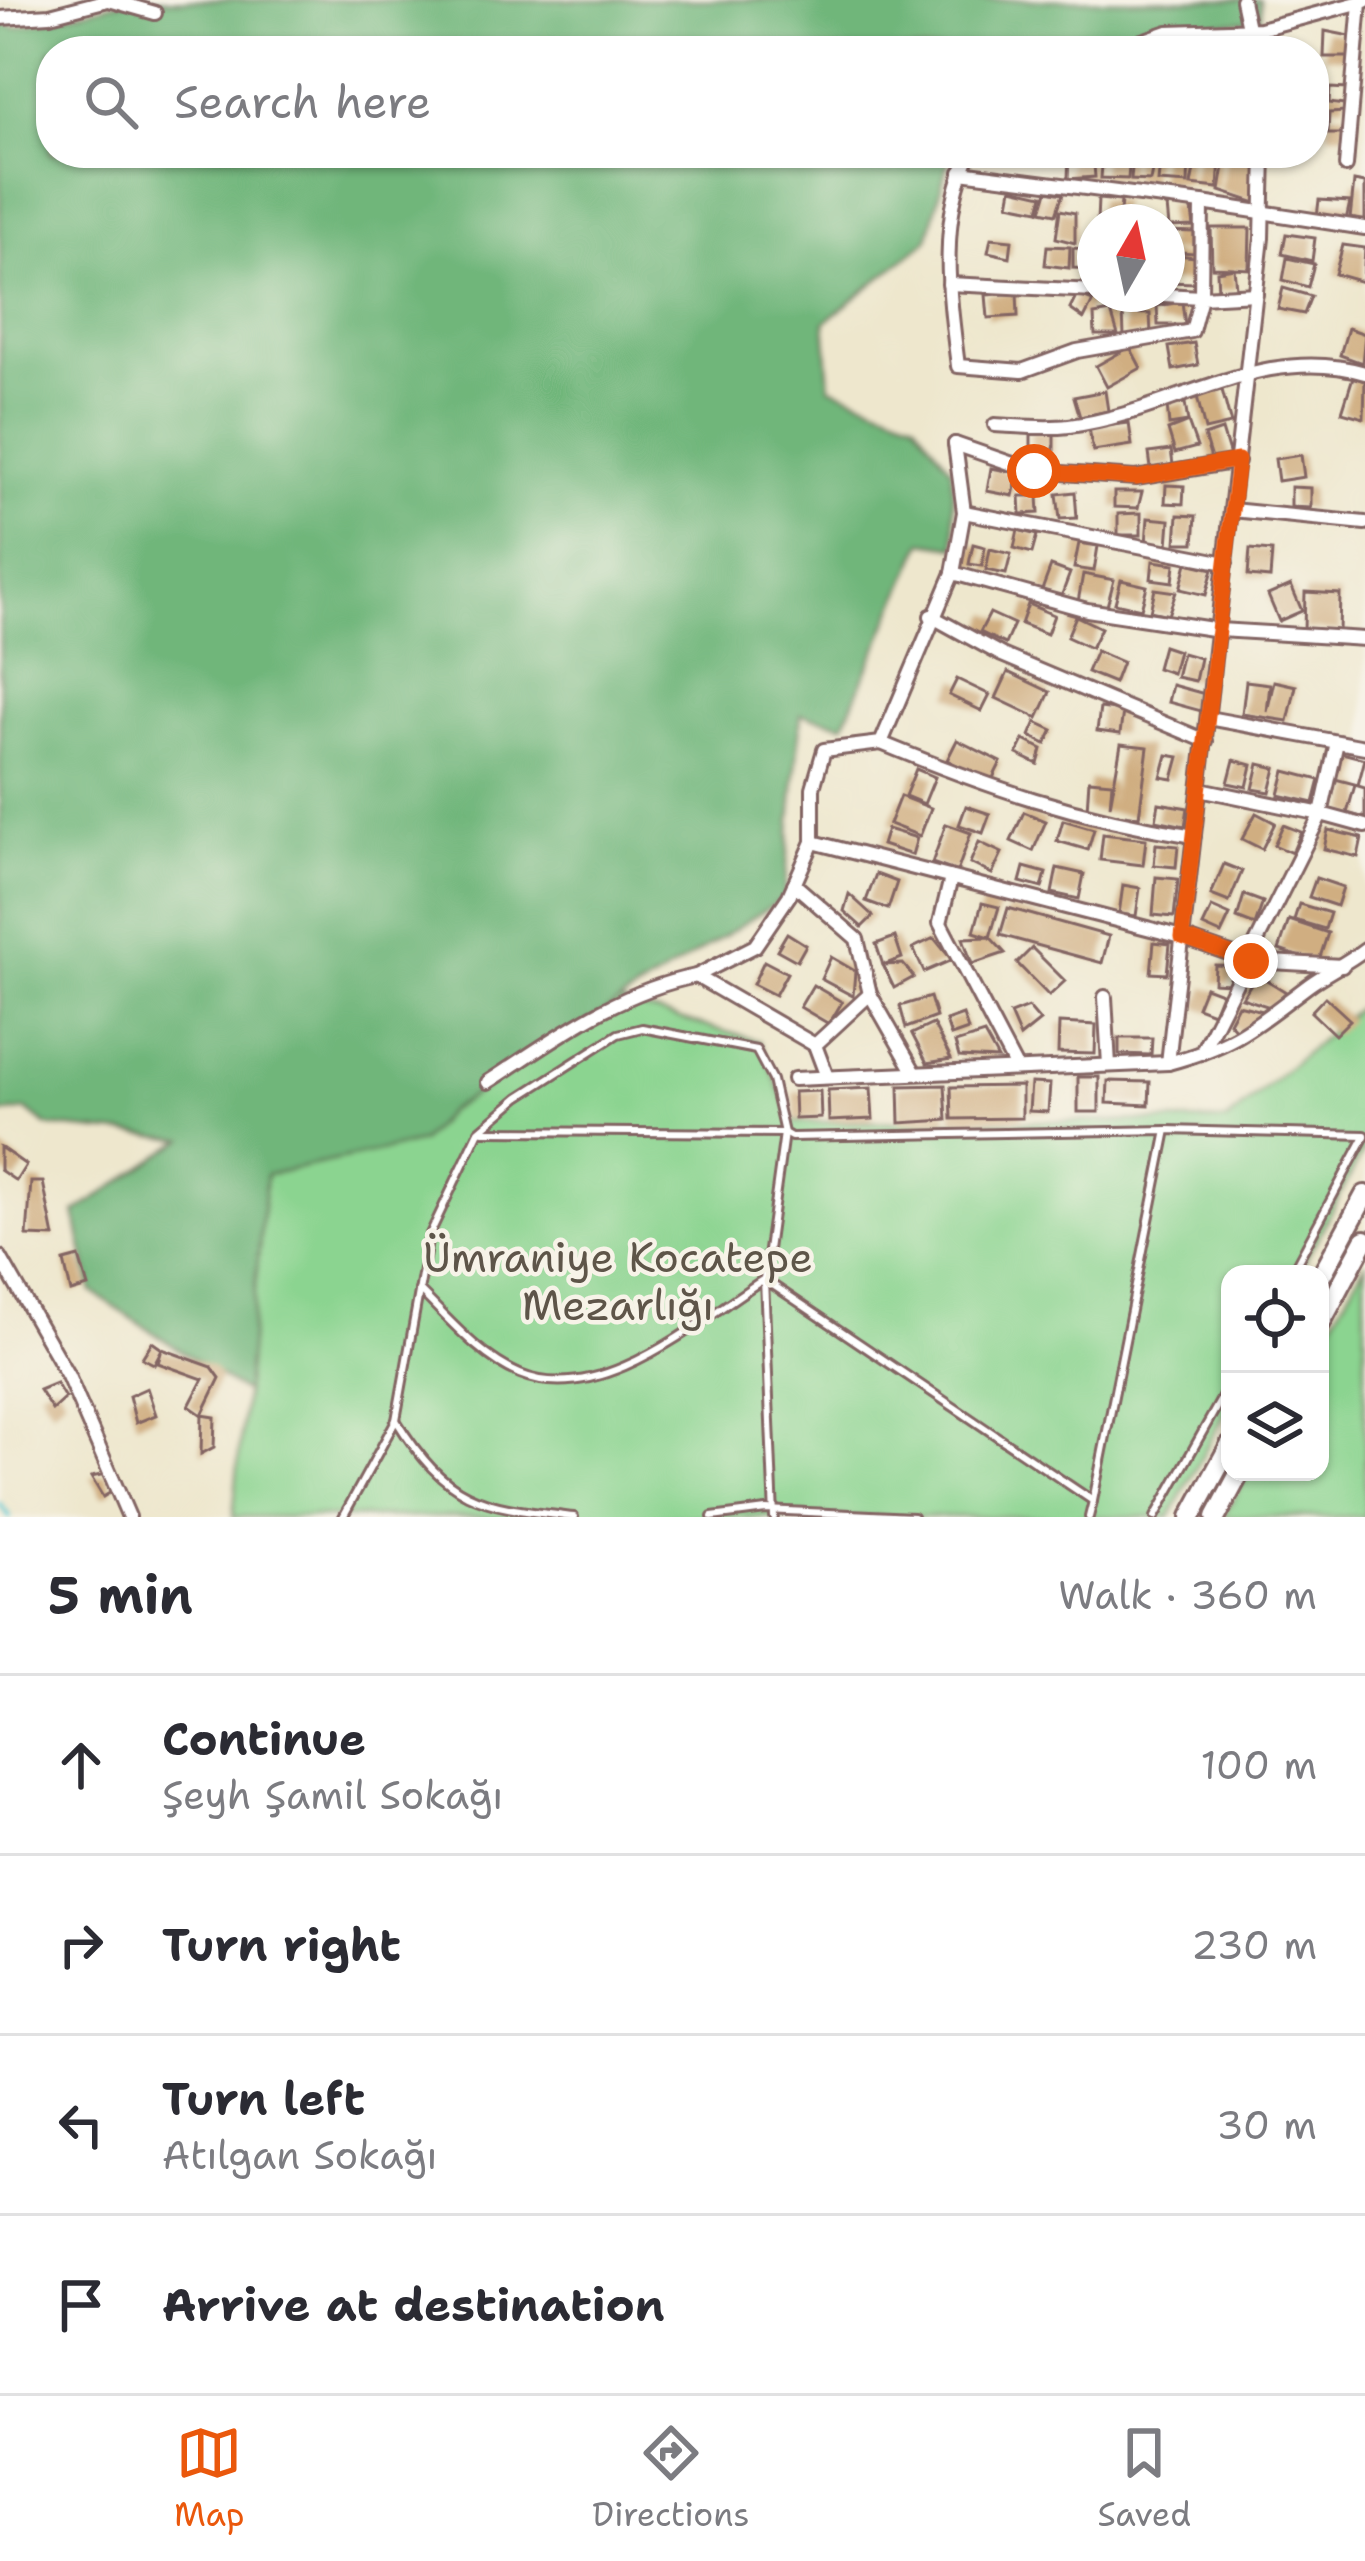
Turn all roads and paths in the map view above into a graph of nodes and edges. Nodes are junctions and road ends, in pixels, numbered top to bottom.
1 (108, 0) edge
2 (1242, 0) edge
3 (1363, 2) edge
4 (155, 13) dead end
5 (0, 18) edge
6 (1249, 30) junction
7 (1156, 36) edge
8 (1250, 36) edge
9 (1346, 166) dead end
10 (963, 168) edge
11 (1264, 168) edge
12 (961, 172) junction
13 (1202, 203) junction
14 (1263, 213) junction
15 (1365, 227) edge
16 (950, 284) junction
17 (1077, 290) edge
18 (1256, 294) junction
19 (1185, 296) edge
20 (1201, 297) junction
21 (1248, 370) junction
22 (1365, 373) edge
23 (995, 425) dead end
24 (1238, 460) junction
25 (1232, 510) junction
26 (964, 512) junction
27 (1365, 523) edge
28 (1226, 562) junction
29 (953, 573) junction
30 (931, 616) junction
31 (1219, 630) junction
32 (1365, 639) edge
33 (1208, 718) junction
34 (1206, 741) junction
35 (1337, 742) junction
36 (881, 743) junction
37 (1365, 747) edge
38 (1200, 789) junction
39 (1321, 814) junction
40 (1365, 826) edge
41 (1194, 836) junction
42 (813, 842) junction
43 (951, 878) junction
44 (794, 884) junction
45 (1182, 937) junction
46 (1364, 950) edge
47 (1251, 961) junction
48 (1344, 966) junction
49 (696, 976) junction
50 (870, 994) junction
51 (1105, 997) dead end
52 (815, 1045) junction
53 (1201, 1054) junction
54 (1168, 1064) junction
55 (1109, 1065) junction
56 (1016, 1068) junction
57 (915, 1072) junction
58 (827, 1077) junction
59 (794, 1079) dead end
60 (488, 1082) dead end
61 (1167, 1130) junction
62 (479, 1131) junction
63 (784, 1133) junction
64 (1365, 1136) edge
65 (1365, 1195) edge
66 (1365, 1240) edge
67 (0, 1257) edge
68 (1297, 1265) edge
69 (1327, 1265) edge
70 (764, 1279) junction
71 (419, 1290) junction
72 (1329, 1307) edge
73 (1221, 1399) edge
74 (397, 1420) junction
75 (1221, 1462) edge
76 (1235, 1481) edge
77 (1093, 1501) junction
78 (773, 1514) edge
79 (129, 1517) edge
80 (343, 1517) edge
81 (574, 1517) edge
82 (712, 1517) edge
83 (914, 1517) edge
84 (1089, 1517) edge
85 (1155, 1517) edge
86 (1192, 1517) edge
87 (1216, 1517) edge

1 - 4 street
1 - 5 street
2 - 6 street
3 - 6 street
3 - 9 street
6 - 7 street
6 - 8 street
10 - 12 street
11 - 14 street
12 - 13 street
12 - 16 street
13 - 14 street
13 - 20 street
14 - 15 street
14 - 18 street
16 - 17 street
16 - 20 street
18 - 20 street
18 - 21 street
19 - 20 street
21 - 22 street
21 - 23 street
21 - 24 street
24 - 25 street
24 - 26 street
25 - 27 street
25 - 28 street
26 - 28 street
26 - 29 street
28 - 31 street
29 - 30 street
29 - 31 street
30 - 34 street
30 - 36 street
31 - 32 street
31 - 33 street
33 - 34 street
33 - 35 street
34 - 38 street
35 - 37 street
35 - 39 street
36 - 41 street
36 - 42 street
38 - 39 street
38 - 41 street
39 - 40 street
39 - 47 street
41 - 45 street
42 - 43 street
42 - 44 street
43 - 45 street
43 - 56 street
44 - 49 street
44 - 50 street
45 - 47 street
45 - 54 street
46 - 48 street
47 - 48 street
47 - 53 street
48 - 53 street
49 - 52 street
49 - 60 street
50 - 52 street
50 - 57 street
51 - 55 street
52 - 58 street
53 - 54 street
54 - 55 street
55 - 56 street
56 - 57 street
57 - 58 street
58 - 59 street
61 - 63 lane
61 - 64 lane
61 - 77 lane
62 - 63 lane
62 - 63 lane
62 - 71 lane
63 - 70 lane
64 - 68 lane
65 - 69 main road
66 - 72 main road
67 - 79 street
70 - 71 lane
70 - 77 lane
70 - 78 lane
71 - 74 lane
73 - 85 lane
74 - 80 lane
74 - 81 lane
75 - 86 main road
76 - 87 main road
77 - 84 lane
78 - 82 lane
78 - 83 lane

